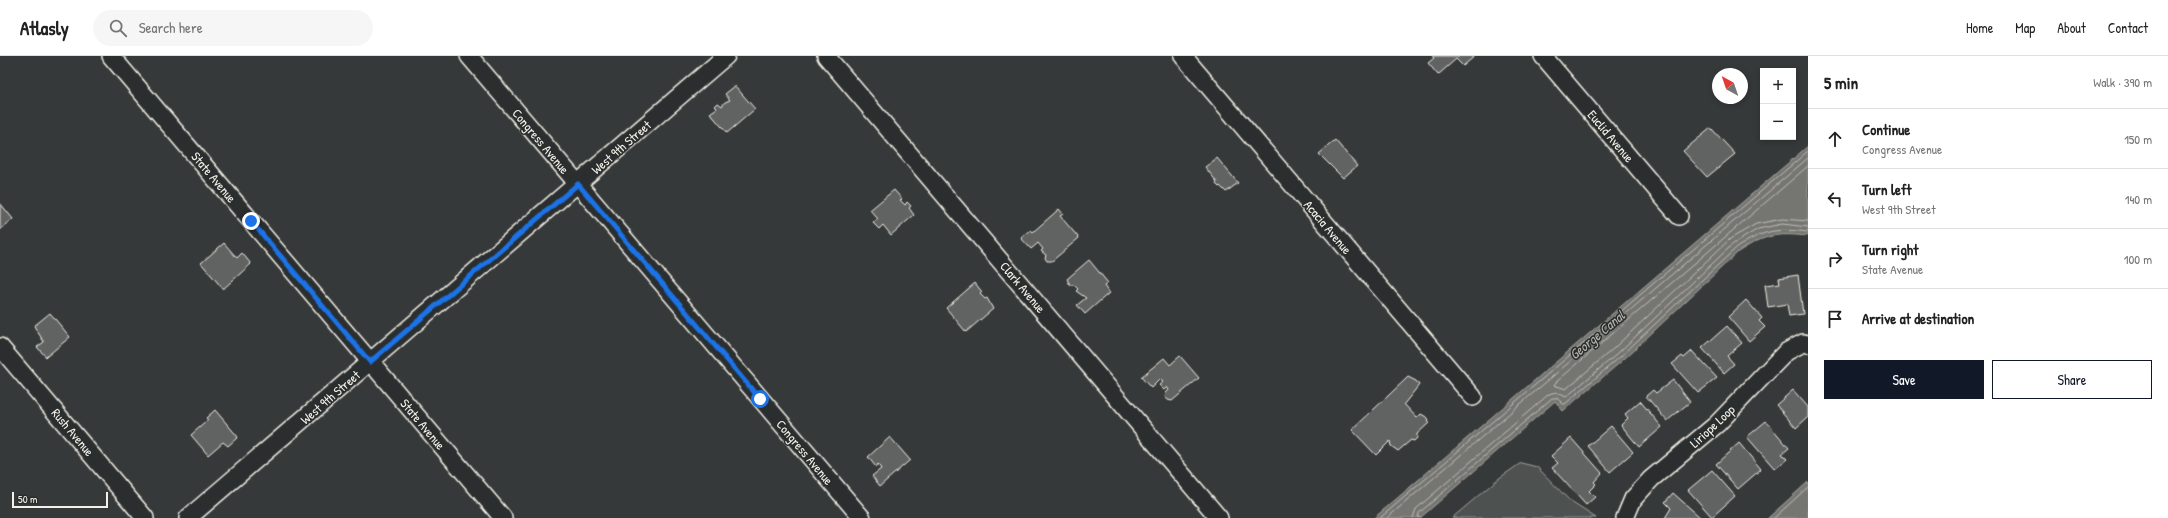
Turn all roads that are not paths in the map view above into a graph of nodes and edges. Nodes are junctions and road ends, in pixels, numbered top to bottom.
1 (111, 56) edge
2 (469, 56) edge
3 (726, 56) edge
4 (826, 56) edge
5 (1183, 56) edge
6 (1543, 56) edge
7 (578, 184) junction
8 (1679, 216) dead end
9 (1808, 344) edge
10 (0, 347) edge
11 (370, 362) junction
12 (1472, 397) dead end
13 (145, 518) edge
14 (188, 518) edge
15 (503, 518) edge
16 (862, 518) edge
17 (1219, 518) edge
18 (1625, 518) edge

1 - 11 street, State Avenue
2 - 7 street, Congress Avenue
3 - 7 street, West 9th Street
4 - 17 street, Clark Avenue
5 - 12 street, Acacia Avenue
6 - 8 street, Euclid Avenue
7 - 11 street, West 9th Street
7 - 16 street, Congress Avenue
9 - 18 street, Liriope Loop
10 - 13 street, Rush Avenue
11 - 14 street, West 9th Street
11 - 15 street, State Avenue

